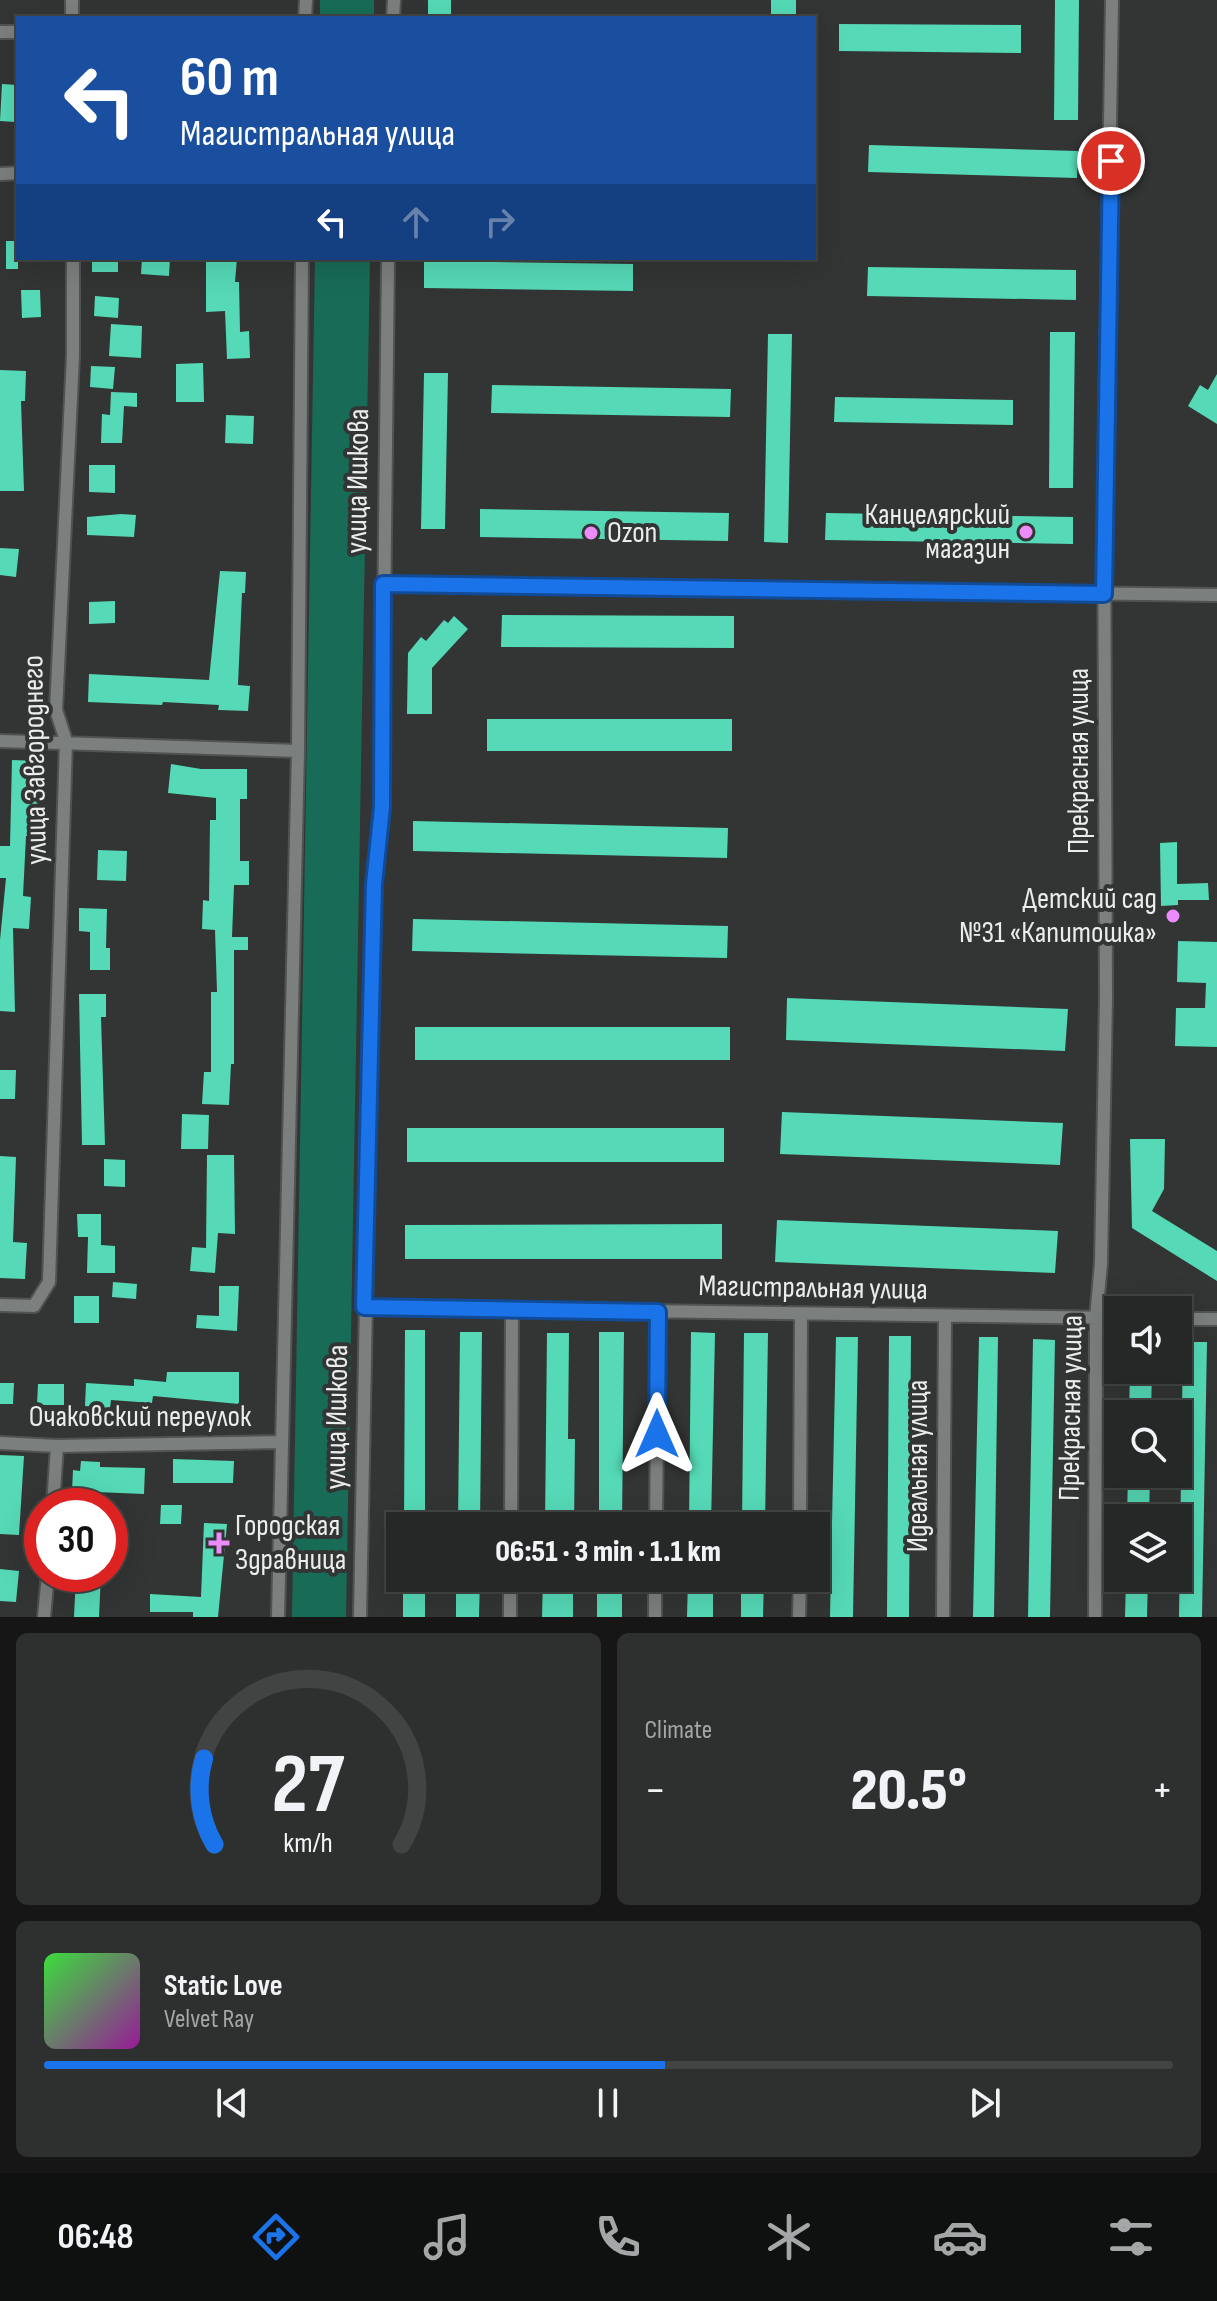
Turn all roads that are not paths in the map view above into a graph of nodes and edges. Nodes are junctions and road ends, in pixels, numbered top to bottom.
1 (1112, 0) edge
2 (73, 260) edge
3 (302, 260) edge
4 (388, 260) edge
5 (383, 584) junction
6 (1104, 594) junction
7 (1217, 595) edge
8 (0, 741) edge
9 (66, 741) junction
10 (298, 751) junction
11 (0, 1305) edge
12 (364, 1307) junction
13 (512, 1310) junction
14 (658, 1312) junction
15 (801, 1314) junction
16 (945, 1316) junction
17 (1096, 1318) junction
18 (1104, 1318) edge
19 (1192, 1319) edge
20 (1217, 1319) edge
21 (280, 1442) junction
22 (0, 1443) edge
23 (57, 1446) junction
24 (54, 1488) edge
25 (511, 1512) edge
26 (656, 1512) edge
27 (800, 1512) edge
28 (46, 1592) edge
29 (510, 1592) edge
30 (655, 1592) edge
31 (800, 1592) edge
32 (44, 1617) edge
33 (278, 1617) edge
34 (360, 1617) edge
35 (510, 1617) edge
36 (655, 1617) edge
37 (799, 1617) edge
38 (943, 1617) edge
39 (1095, 1617) edge

1 - 6 street, Прекрасная улица
2 - 9 street, улица Завгороднего
3 - 10 street, улица Ишкова
4 - 5 street, улица Ишкова
5 - 6 street
5 - 12 street, улица Ишкова
6 - 7 street
6 - 17 street, Прекрасная улица
8 - 9 street
9 - 10 street
9 - 11 street, улица Завгороднего
10 - 21 street, улица Ишкова
12 - 13 street, Магистральная улица
12 - 34 street, улица Ишкова
13 - 14 street, Магистральная улица
13 - 25 street
14 - 15 street, Магистральная улица
14 - 26 street
15 - 16 street, Магистральная улица
15 - 27 street
16 - 17 street, Магистральная улица
16 - 38 street, Идеальная улица
17 - 18 street, Магистральная улица
17 - 39 street, Прекрасная улица
19 - 20 street
21 - 23 street, Очаковский переулок
21 - 33 street, улица Ишкова
22 - 23 street, Очаковский переулок
23 - 24 street
28 - 32 street
29 - 35 street
30 - 36 street
31 - 37 street

